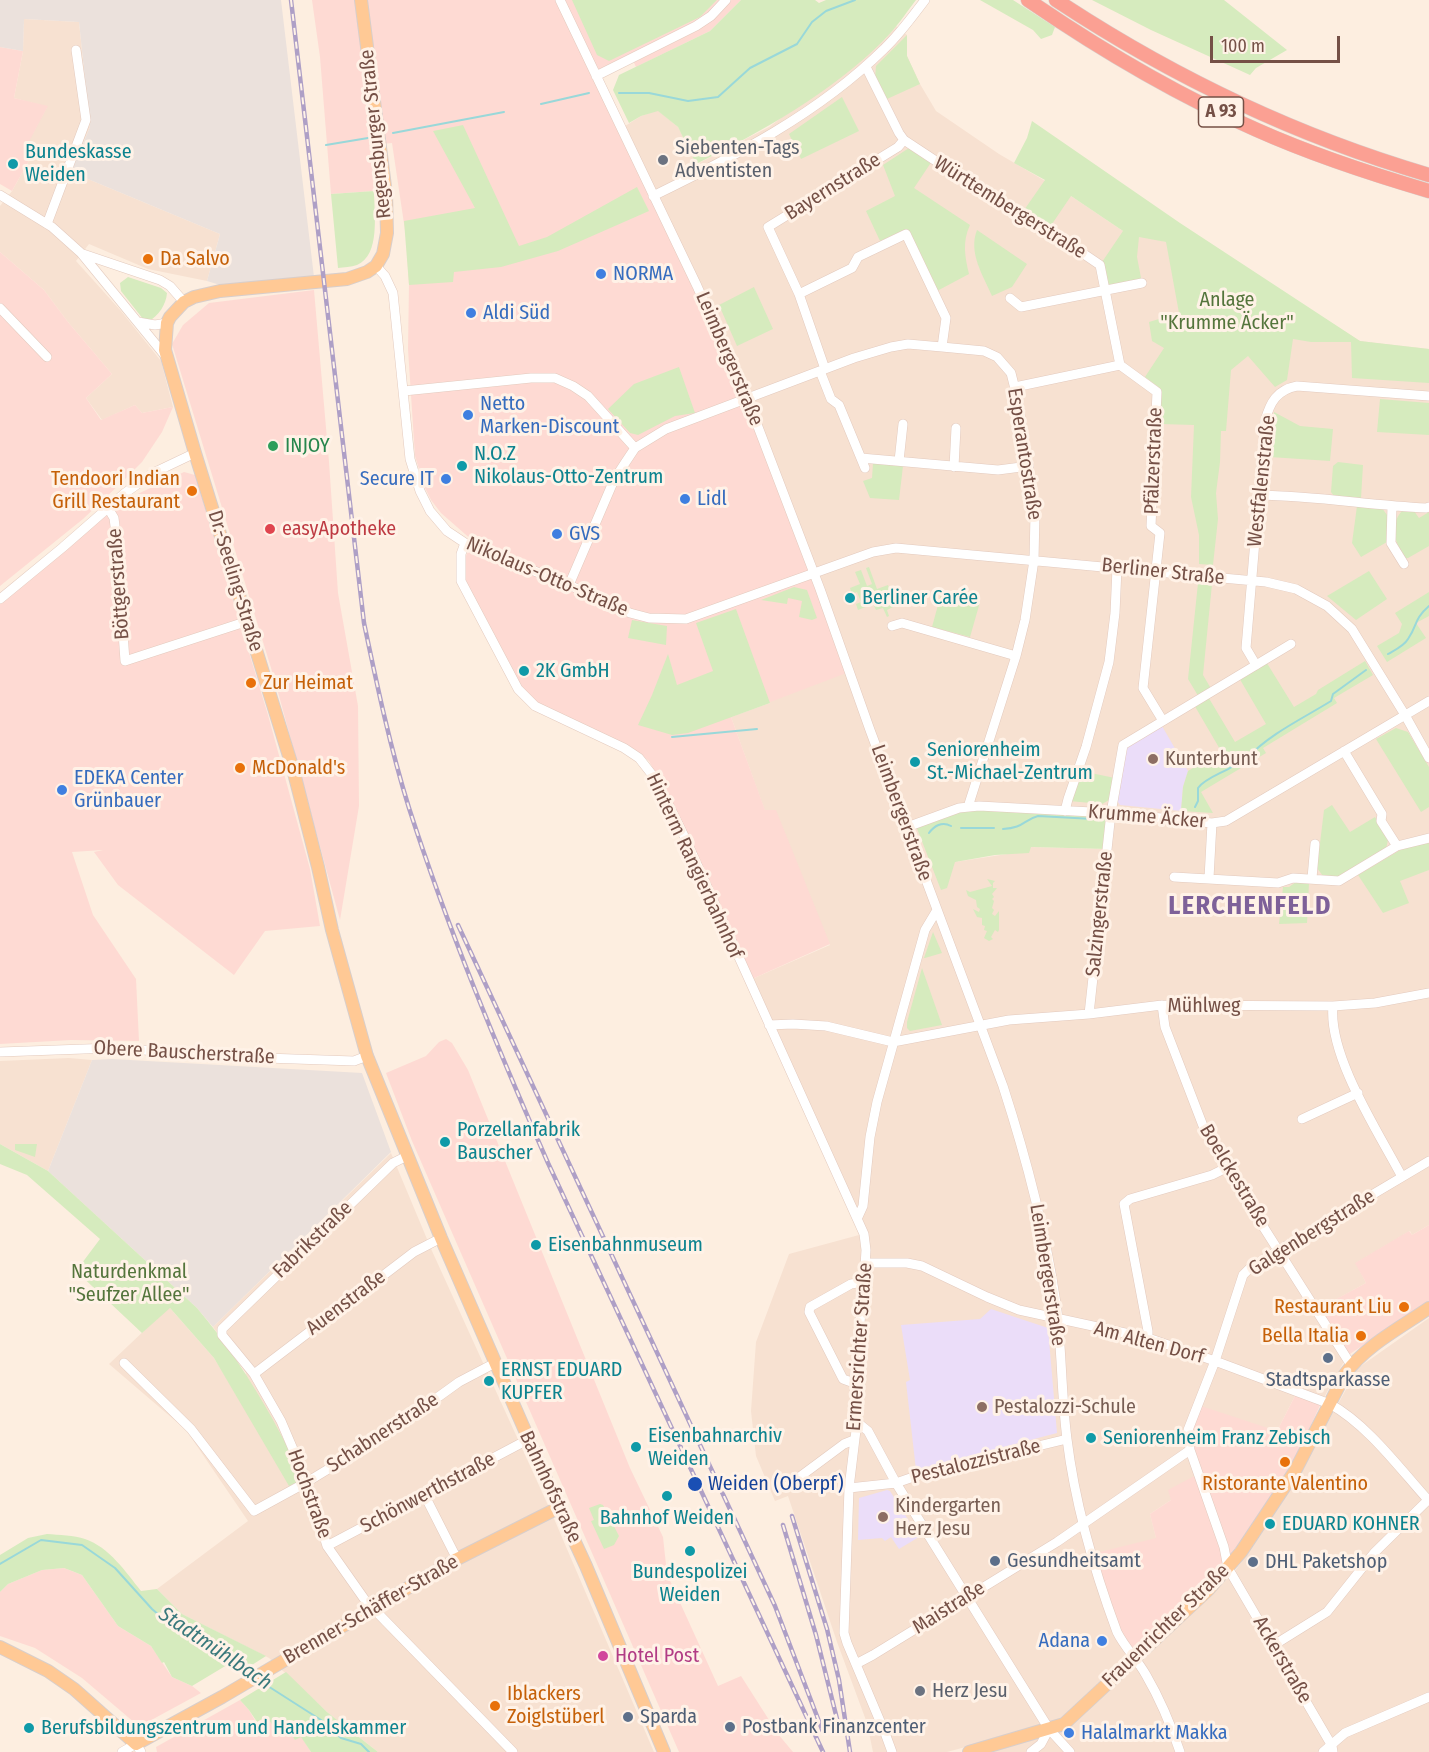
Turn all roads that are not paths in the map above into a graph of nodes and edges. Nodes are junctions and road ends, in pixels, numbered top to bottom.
1 (361, 0) edge
2 (560, 0) edge
3 (726, 0) edge
4 (926, 0) edge
5 (1028, 0) edge
6 (1056, 0) edge
7 (76, 50) dead end
8 (866, 67) junction
9 (596, 76) junction
10 (904, 140) junction
11 (1429, 175) edge
12 (1429, 191) edge
13 (0, 195) edge
14 (653, 196) junction
15 (47, 224) junction
16 (81, 253) junction
17 (376, 266) junction
18 (1142, 284) dead end
19 (1105, 291) junction
20 (799, 294) junction
21 (1010, 298) dead end
22 (184, 302) junction
23 (0, 308) edge
24 (138, 322) junction
25 (167, 323) junction
26 (942, 347) junction
27 (47, 357) dead end
28 (168, 360) junction
29 (1120, 365) junction
30 (822, 370) junction
31 (1015, 387) junction
32 (404, 392) junction
33 (1429, 396) edge
34 (747, 398) junction
35 (903, 424) dead end
36 (956, 428) dead end
37 (635, 448) junction
38 (195, 453) junction
39 (861, 458) junction
40 (899, 461) junction
41 (1029, 466) junction
42 (954, 467) junction
43 (865, 468) dead end
44 (1259, 495) junction
45 (1392, 506) junction
46 (1429, 507) edge
47 (108, 508) junction
48 (465, 543) junction
49 (1034, 560) junction
50 (1404, 564) dead end
51 (1116, 568) junction
52 (1156, 571) junction
53 (814, 573) junction
54 (1252, 581) junction
55 (569, 585) junction
56 (0, 599) edge
57 (248, 621) junction
58 (892, 626) dead end
59 (1291, 644) dead end
60 (1016, 656) junction
61 (1256, 665) junction
62 (1429, 701) edge
63 (1405, 715) junction
64 (1163, 721) junction
65 (1344, 751) junction
66 (1429, 758) edge
67 (968, 807) junction
68 (1065, 811) junction
69 (1111, 813) junction
70 (1212, 823) junction
71 (907, 827) junction
72 (1429, 838) edge
73 (1315, 844) dead end
74 (1397, 846) junction
75 (1174, 877) dead end
76 (1209, 878) junction
77 (1312, 878) junction
78 (937, 910) junction
79 (1429, 993) edge
80 (1162, 1005) junction
81 (1333, 1006) junction
82 (1089, 1014) junction
83 (769, 1025) junction
84 (980, 1025) junction
85 (893, 1042) junction
86 (0, 1052) edge
87 (367, 1056) junction
88 (1358, 1093) junction
89 (1302, 1119) dead end
90 (407, 1156) junction
91 (1429, 1161) edge
92 (1226, 1168) junction
93 (1402, 1177) junction
94 (858, 1217) junction
95 (441, 1238) junction
96 (1279, 1250) junction
97 (865, 1263) junction
98 (864, 1282) junction
99 (1429, 1308) edge
100 (1058, 1320) junction
101 (222, 1329) joint
102 (1148, 1338) junction
103 (1215, 1361) junction
104 (124, 1363) dead end
105 (495, 1363) junction
106 (1351, 1365) junction
107 (254, 1374) junction
108 (854, 1383) junction
109 (1330, 1404) junction
110 (857, 1422) junction
111 (529, 1439) junction
112 (1067, 1439) junction
113 (854, 1440) junction
114 (1190, 1450) junction
115 (308, 1482) junction
116 (896, 1483) junction
117 (786, 1487) dead end
118 (849, 1488) junction
119 (425, 1496) junction
120 (1429, 1501) edge
121 (560, 1507) junction
122 (1083, 1524) junction
123 (327, 1546) junction
124 (457, 1559) junction
125 (1228, 1568) junction
126 (965, 1598) junction
127 (374, 1608) junction
128 (1274, 1645) junction
129 (0, 1647) edge
130 (1134, 1658) junction
131 (856, 1664) junction
132 (1429, 1697) edge
133 (1049, 1729) junction
134 (138, 1748) edge
135 (1333, 1749) edge
136 (122, 1752) edge
137 (513, 1752) edge
138 (664, 1752) edge
139 (892, 1752) edge
140 (969, 1752) edge
141 (1031, 1752) edge
142 (1070, 1752) edge
143 (1180, 1752) edge
144 (1323, 1752) edge

1 - 17 main road, Regensburger Straße
2 - 9 street, Leimbergerstraße
3 - 9 street
4 - 8 street
5 - 12 highway, A 93
6 - 11 highway, A 93
7 - 15 street
8 - 10 street, Württembergerstraße
8 - 14 street
9 - 14 street, Leimbergerstraße
10 - 19 street, Württembergerstraße
10 - 20 street, Bayernstraße
13 - 15 street
14 - 34 street, Leimbergerstraße
15 - 16 street
16 - 22 street
16 - 24 street
17 - 22 main road
17 - 32 street, Nikolaus-Otto-Straße
18 - 19 street
19 - 21 street
19 - 29 street, Württembergerstraße
20 - 26 street
20 - 30 street, Bayernstraße
22 - 25 main road
23 - 27 street
24 - 25 street
24 - 28 street
25 - 28 main road, Dr.-Seeling-Straße
26 - 30 street, Esperantostraße
26 - 31 street, Esperantostraße
28 - 38 main road, Dr.-Seeling-Straße
29 - 31 street
29 - 52 street, Pfälzerstraße
30 - 34 street, Esperantostraße
30 - 39 street, Bayernstraße
31 - 41 street, Esperantostraße
32 - 37 street
32 - 48 street, Nikolaus-Otto-Straße
33 - 44 street, Westfalenstraße
34 - 37 street, Esperantostraße
34 - 53 street, Leimbergerstraße
35 - 40 street
36 - 42 street
37 - 55 street
38 - 47 street
38 - 57 main road, Dr.-Seeling-Straße
39 - 40 street
39 - 43 street, Bayernstraße
40 - 42 street
41 - 42 street
41 - 49 street, Esperantostraße
44 - 45 street
44 - 54 street, Westfalenstraße
45 - 46 street
45 - 50 street
47 - 56 street
47 - 57 street, Böttgerstraße
48 - 55 street, Nikolaus-Otto-Straße
48 - 83 street, Hinterm Rangierbahnhof
49 - 51 street, Berliner Straße
49 - 53 street, Berliner Straße
49 - 60 street, Esperantostraße
51 - 52 street, Berliner Straße
51 - 68 street
52 - 54 street, Berliner Straße
52 - 64 street
53 - 55 street, Nikolaus-Otto-Straße
53 - 71 street, Leimbergerstraße
54 - 61 street, Westfalenstraße
54 - 63 street, Berliner Straße
57 - 87 main road, Dr.-Seeling-Straße
58 - 60 street
59 - 61 street, Salzingerstraße
60 - 67 street, Esperantostraße
61 - 64 street, Salzingerstraße
62 - 63 street, Krumme Äcker
63 - 65 street, Krumme Äcker
63 - 66 street, Berliner Straße
64 - 69 street, Salzingerstraße
65 - 70 street, Krumme Äcker
65 - 74 street
67 - 68 street, Krumme Äcker
67 - 71 street, Krumme Äcker
68 - 69 street, Krumme Äcker
69 - 70 street, Krumme Äcker
69 - 82 street, Salzingerstraße
70 - 76 street
71 - 78 street, Leimbergerstraße
72 - 74 street
73 - 77 street
74 - 77 street
75 - 76 street
76 - 77 street
78 - 84 street, Leimbergerstraße
78 - 85 street, Ermersrichter Straße
79 - 81 street, Mühlweg
80 - 81 street, Mühlweg
80 - 82 street, Mühlweg
80 - 92 street, Boelckestraße
81 - 88 street
82 - 84 street, Mühlweg
83 - 85 street
83 - 94 street, Hinterm Rangierbahnhof
84 - 85 street, Mühlweg
84 - 100 street, Leimbergerstraße
85 - 94 street, Ermersrichter Straße
86 - 87 street, Obere Bauscherstraße
87 - 90 main road, Bahnhofstraße
88 - 89 street
88 - 93 street
90 - 95 main road, Bahnhofstraße
90 - 101 street, Fabrikstraße
91 - 93 street, Galgenbergstraße
92 - 96 street, Boelckestraße
92 - 102 street
93 - 96 street, Galgenbergstraße
94 - 97 street, Ermersrichter Straße
95 - 105 main road, Bahnhofstraße
95 - 107 street, Auenstraße
96 - 103 street, Galgenbergstraße
96 - 106 street, Boelckestraße
97 - 98 street, Ermersrichter Straße
97 - 100 street, Am Alten Dorf
98 - 108 street, Ermersrichter Straße
98 - 108 street
99 - 106 main road, Frauenrichter Straße
100 - 102 street, Am Alten Dorf
100 - 112 street, Leimbergerstraße
101 - 107 street, Hochstraße
102 - 103 street, Am Alten Dorf
103 - 109 street, Am Alten Dorf
103 - 114 street, Galgenbergstraße
104 - 115 street, Schabnerstraße
105 - 111 main road, Bahnhofstraße
105 - 115 street, Schabnerstraße
106 - 109 main road, Frauenrichter Straße
107 - 115 street, Hochstraße
108 - 110 street, Ermersrichter Straße
109 - 120 street, Am Alten Dorf
109 - 125 main road, Frauenrichter Straße
110 - 113 street, Ermersrichter Straße
110 - 116 street
111 - 119 street, Schönwerthstraße
111 - 121 main road, Bahnhofstraße
112 - 116 street, Pestalozzistraße
112 - 122 street, Leimbergerstraße
113 - 117 street
113 - 118 street, Ermersrichter Straße
114 - 122 street, Maistraße
114 - 125 street, Galgenbergstraße
115 - 123 street, Hochstraße
116 - 118 street, Pestalozzistraße
116 - 126 street
118 - 131 street, Ermersrichter Straße
119 - 123 street, Schönwerthstraße
119 - 124 street
120 - 128 street
121 - 124 main road, Brenner-Schäffer-Straße
121 - 138 main road, Bahnhofstraße
122 - 126 street, Maistraße
122 - 130 street, Leimbergerstraße
123 - 127 street, Hochstraße
124 - 127 main road, Brenner-Schäffer-Straße
125 - 128 street, Ackerstraße
125 - 130 main road, Frauenrichter Straße
126 - 131 street, Maistraße
126 - 133 street
127 - 134 main road, Brenner-Schäffer-Straße
127 - 137 street, Hochstraße
128 - 135 street, Ackerstraße
129 - 134 main road
130 - 133 main road, Frauenrichter Straße
130 - 143 street, Leimbergerstraße
131 - 139 street, Ermersrichter Straße
132 - 135 street
133 - 140 main road, Frauenrichter Straße
133 - 141 street
133 - 142 street
134 - 136 street, Brenner-Schäffer-Straße
135 - 144 street

